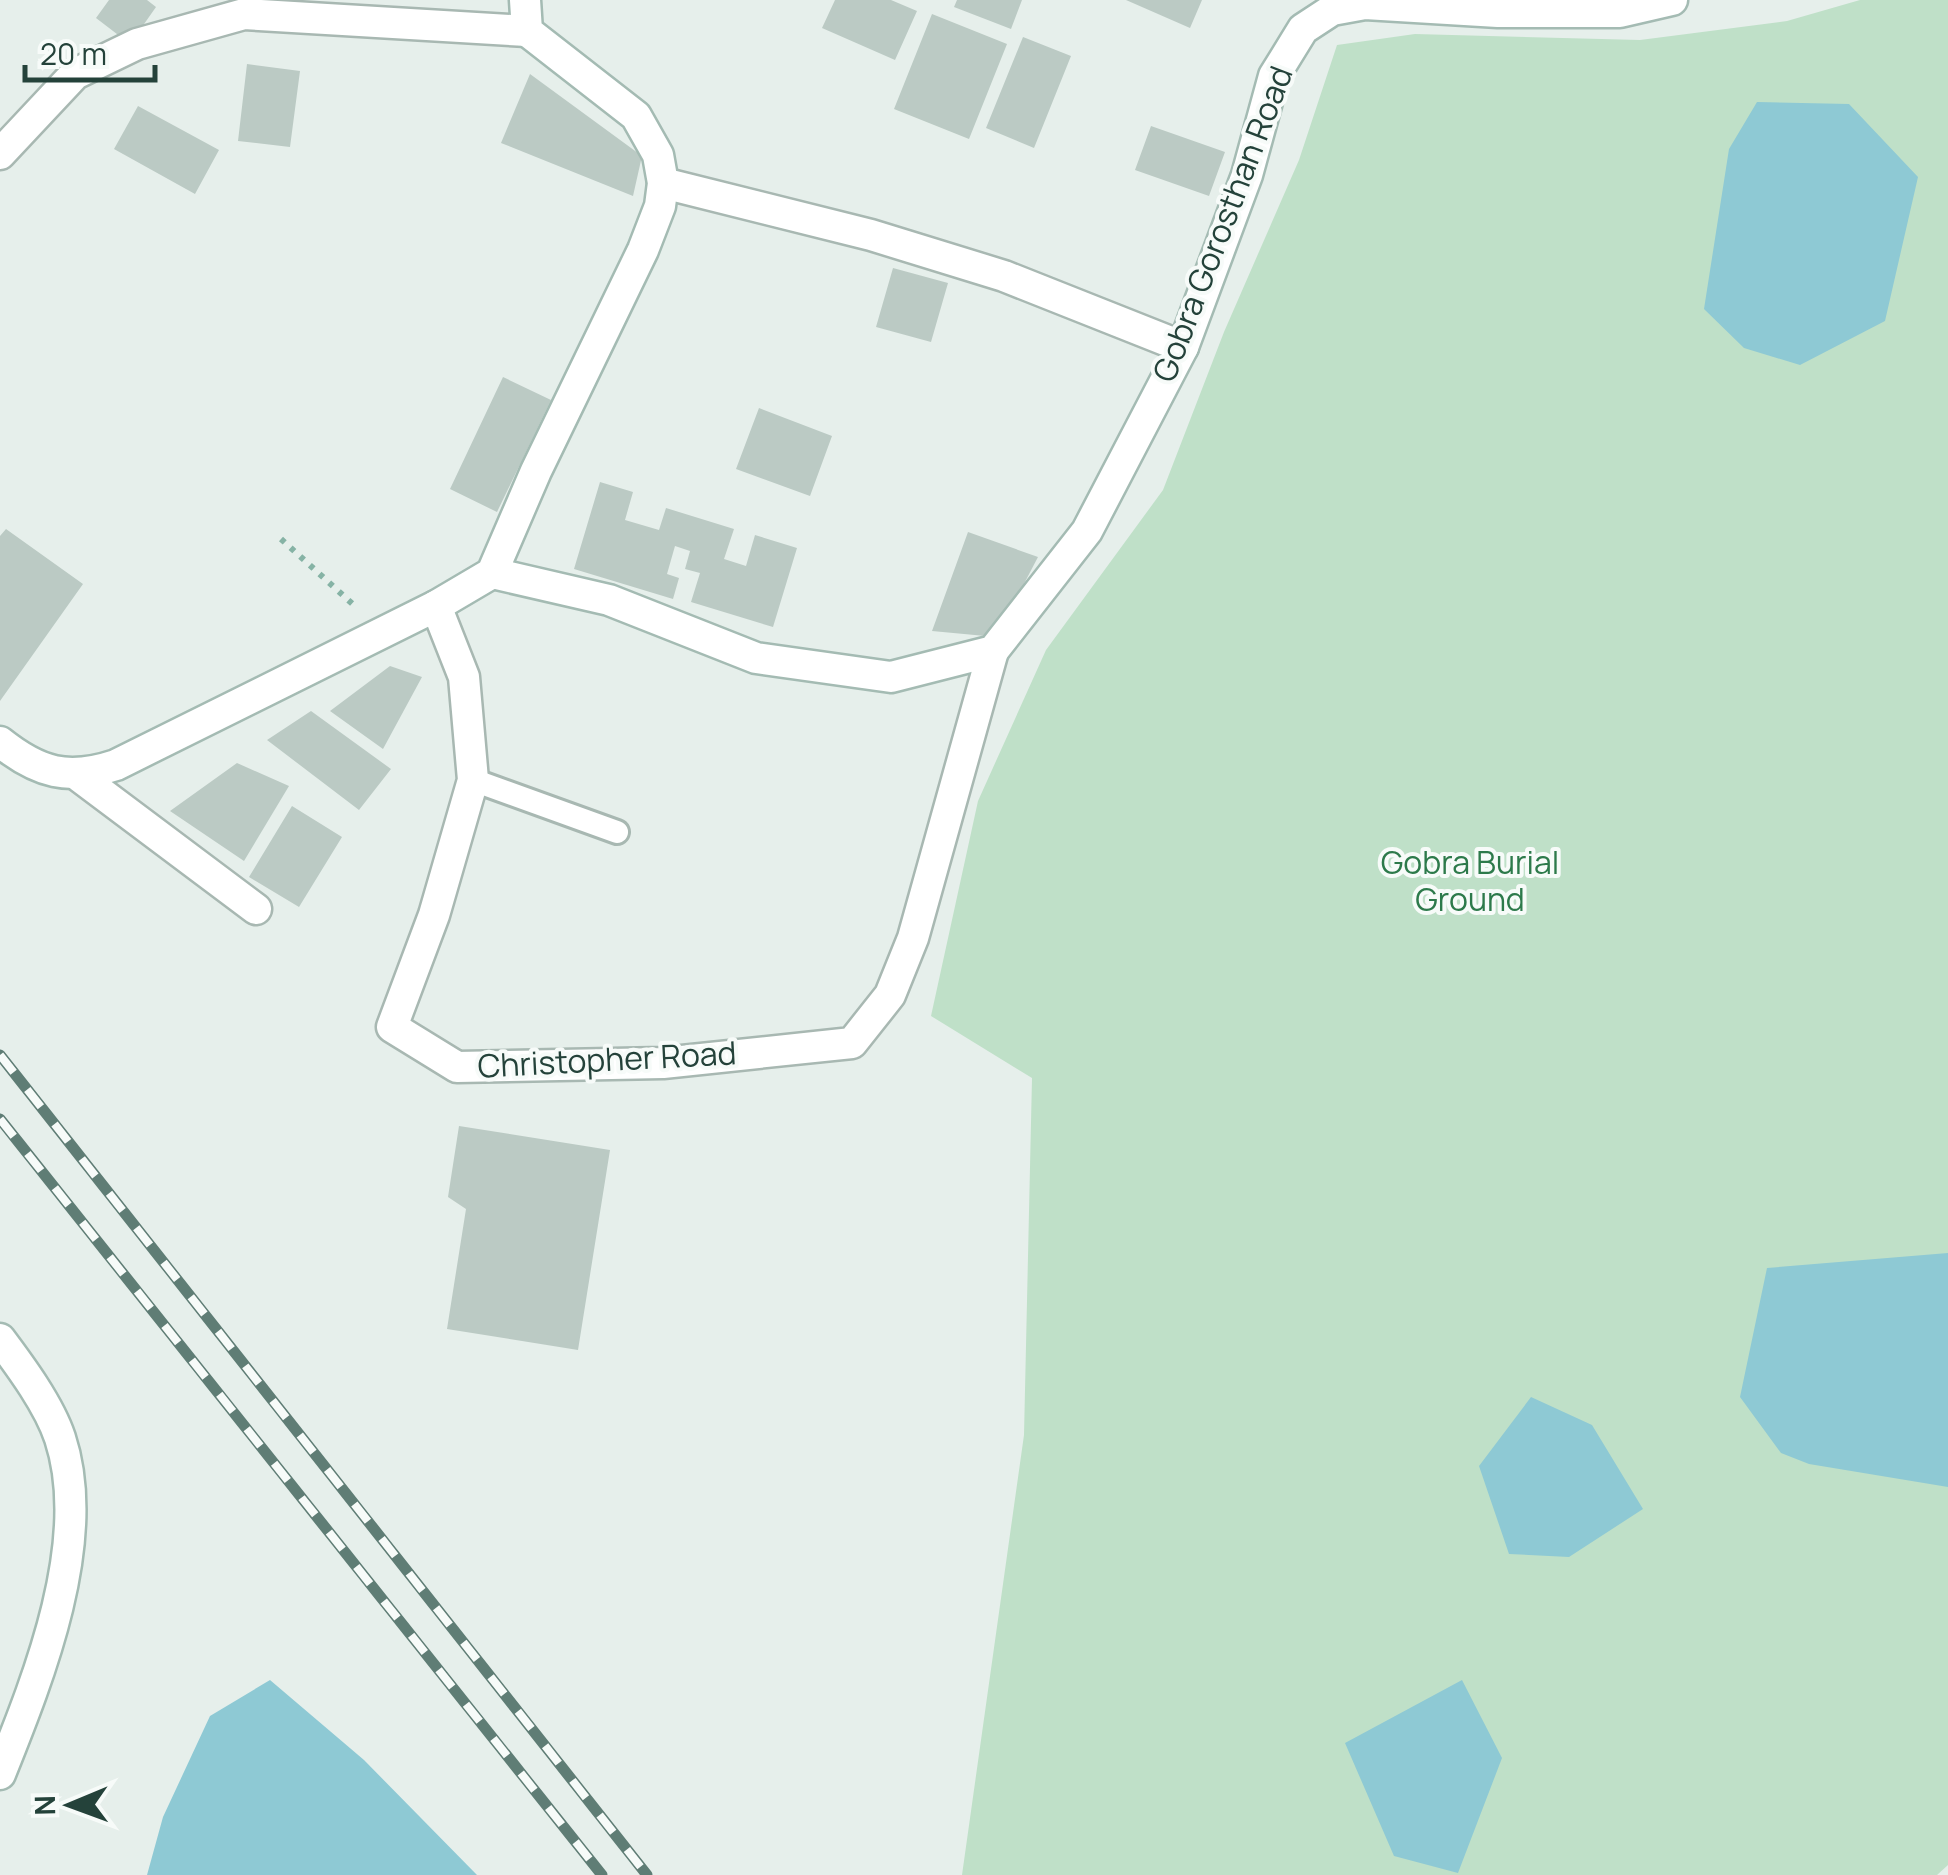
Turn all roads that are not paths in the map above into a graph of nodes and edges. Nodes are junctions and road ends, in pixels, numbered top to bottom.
1 (525, 0) edge
2 (1672, 0) edge
3 (527, 31) junction
4 (0, 154) edge
5 (662, 183) junction
6 (1183, 347) junction
7 (492, 573) junction
8 (436, 606) junction
9 (993, 651) junction
10 (0, 742) edge
11 (80, 777) junction
12 (472, 780) junction
13 (617, 832) dead end
14 (256, 909) dead end
15 (0, 1339) edge
16 (0, 1774) edge

1 - 3 street
2 - 6 street, Gobra Gorosthan Road
3 - 4 street
3 - 5 street
5 - 6 street
5 - 7 street
6 - 9 street, Gobra Gorosthan Road
7 - 8 street
7 - 9 street
8 - 11 street
8 - 12 street, Christopher Road
9 - 12 street, Christopher Road
10 - 11 street
11 - 14 street
12 - 13 lane
15 - 16 street

